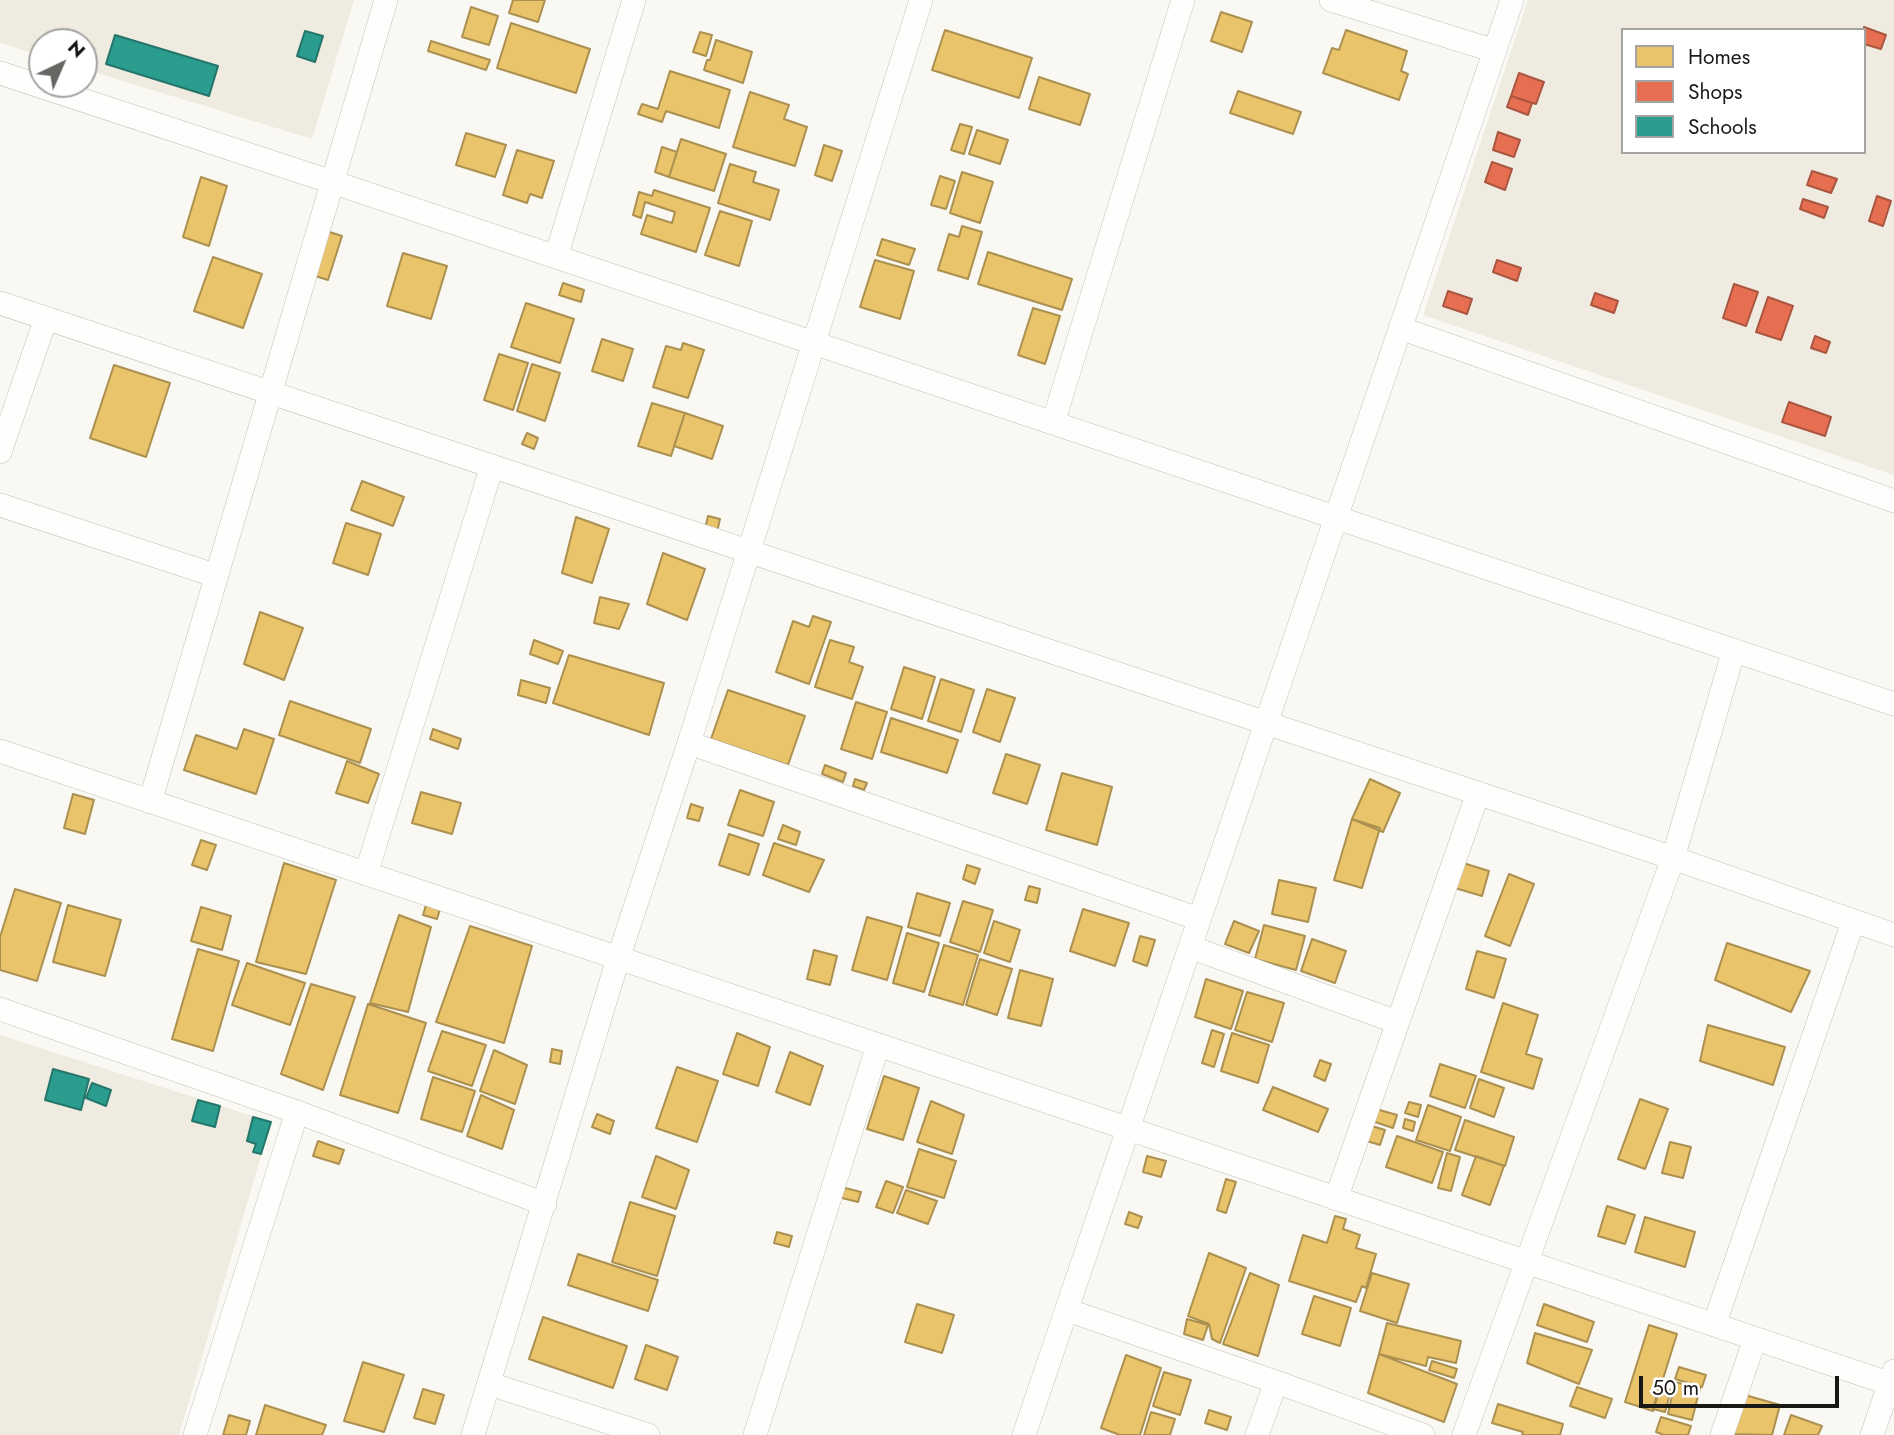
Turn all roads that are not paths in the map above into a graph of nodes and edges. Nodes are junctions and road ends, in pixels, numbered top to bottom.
1 (386, 0) edge
2 (634, 0) edge
3 (921, 0) edge
4 (1183, 0) edge
5 (1331, 0) edge
6 (1512, 0) edge
7 (1495, 51) junction
8 (0, 73) edge
9 (332, 181) junction
10 (556, 257) junction
11 (0, 303) edge
12 (46, 318) junction
13 (1400, 328) junction
14 (814, 343) junction
15 (271, 392) junction
16 (1053, 423) junction
17 (0, 452) edge
18 (492, 466) junction
19 (1894, 501) edge
20 (0, 505) edge
21 (1336, 517) junction
22 (749, 551) junction
23 (216, 576) junction
24 (1734, 650) junction
25 (1894, 704) edge
26 (1266, 723) junction
27 (690, 743) junction
28 (0, 751) edge
29 (1478, 793) junction
30 (150, 802) junction
31 (1673, 858) junction
32 (366, 874) junction
33 (1199, 919) junction
34 (1853, 922) junction
35 (1894, 935) edge
36 (1190, 947) junction
37 (618, 959) junction
38 (0, 1009) edge
39 (1397, 1022) junction
40 (877, 1045) junction
41 (297, 1112) junction
42 (1128, 1129) junction
43 (1336, 1199) junction
44 (545, 1204) junction
45 (1528, 1263) junction
46 (1067, 1310) junction
47 (1714, 1325) junction
48 (1755, 1339) junction
49 (1893, 1379) edge
50 (1276, 1382) junction
51 (490, 1384) junction
52 (195, 1435) edge
53 (473, 1435) edge
54 (648, 1435) edge
55 (755, 1435) edge
56 (1024, 1435) edge
57 (1257, 1435) edge
58 (1423, 1435) edge
59 (1464, 1435) edge
60 (1722, 1435) edge
61 (1872, 1435) edge

1 - 9 street
2 - 10 street
3 - 14 street
4 - 16 street
5 - 7 street
6 - 7 street
7 - 13 street
8 - 9 street
9 - 10 street
9 - 15 street
10 - 14 street
11 - 12 street
12 - 15 street
12 - 17 street
13 - 19 street
13 - 21 street
14 - 16 street
14 - 22 street
15 - 18 street
15 - 23 street
16 - 21 street
18 - 22 street
18 - 32 street
20 - 23 street
21 - 24 street
21 - 26 street
22 - 26 street
22 - 27 street
23 - 30 street
24 - 25 street
24 - 31 street
26 - 29 street
26 - 33 street
27 - 33 street
27 - 37 street
28 - 30 street
29 - 31 street
29 - 39 street
30 - 32 street
31 - 34 street
31 - 45 street
32 - 37 street
33 - 36 street
34 - 35 street
34 - 47 street
36 - 39 street
36 - 42 street
37 - 40 street
37 - 44 street
38 - 41 street
39 - 43 street
40 - 42 street
40 - 55 street
41 - 44 street
41 - 52 street
42 - 43 street
42 - 46 street
43 - 45 street
44 - 51 street
45 - 47 street
45 - 59 street
46 - 50 street
46 - 56 street
47 - 48 street
48 - 49 street
48 - 60 street
49 - 61 street
50 - 57 street
50 - 58 street
51 - 53 street
51 - 54 street

